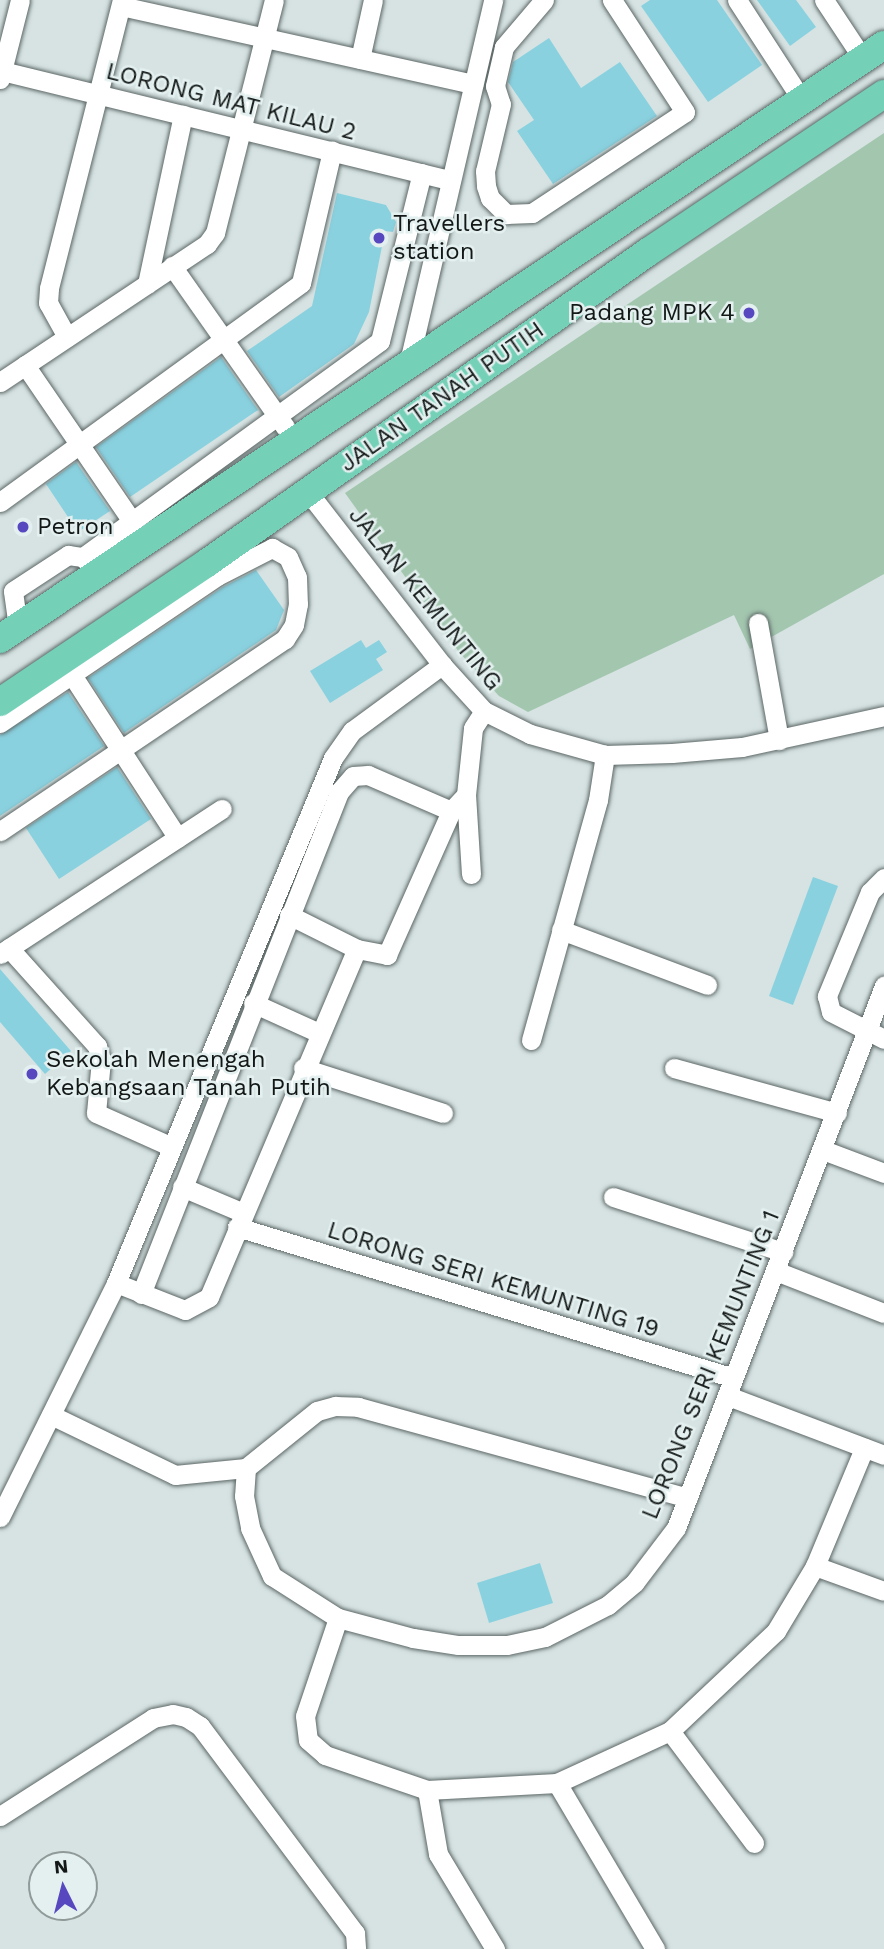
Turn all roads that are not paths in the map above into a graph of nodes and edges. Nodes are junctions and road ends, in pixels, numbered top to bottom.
1 (20, 0) edge
2 (274, 0) edge
3 (373, 0) edge
4 (492, 0) edge
5 (544, 0) edge
6 (612, 0) edge
7 (737, 0) edge
8 (824, 0) edge
9 (121, 3) edge
10 (264, 38) junction
11 (874, 52) edge
12 (360, 59) junction
13 (1, 75) edge
14 (473, 84) junction
15 (96, 94) junction
16 (884, 94) edge
17 (802, 100) junction
18 (183, 115) junction
19 (240, 129) junction
20 (332, 151) junction
21 (422, 173) junction
22 (449, 180) junction
23 (172, 266) junction
24 (147, 284) junction
25 (67, 337) junction
26 (221, 337) junction
27 (409, 362) junction
28 (25, 365) junction
29 (0, 382) edge
30 (278, 418) junction
31 (78, 442) junction
32 (297, 442) junction
33 (308, 492) junction
34 (0, 502) edge
35 (133, 523) junction
36 (90, 565) junction
37 (212, 570) junction
38 (758, 623) dead end
39 (9, 633) edge
40 (442, 665) junction
41 (72, 675) junction
42 (0, 702) edge
43 (484, 711) junction
44 (884, 716) edge
45 (0, 723) edge
46 (779, 740) junction
47 (121, 750) junction
48 (605, 755) junction
49 (467, 795) junction
50 (222, 810) dead end
51 (451, 811) junction
52 (0, 831) edge
53 (178, 838) junction
54 (471, 874) dead end
55 (884, 878) edge
56 (289, 915) junction
57 (561, 930) junction
58 (357, 949) junction
59 (4, 951) edge
60 (707, 985) dead end
61 (884, 986) edge
62 (253, 1003) junction
63 (319, 1033) junction
64 (876, 1036) edge
65 (531, 1040) dead end
66 (303, 1068) junction
67 (674, 1068) dead end
68 (443, 1113) dead end
69 (837, 1113) junction
70 (172, 1147) junction
71 (823, 1150) junction
72 (884, 1173) edge
73 (182, 1187) junction
74 (613, 1197) dead end
75 (241, 1220) junction
76 (783, 1252) junction
77 (776, 1271) junction
78 (116, 1283) junction
79 (141, 1294) junction
80 (884, 1313) edge
81 (731, 1387) junction
82 (51, 1415) junction
83 (864, 1448) junction
84 (884, 1455) edge
85 (246, 1468) junction
86 (688, 1498) junction
87 (0, 1517) edge
88 (815, 1566) junction
89 (884, 1591) edge
90 (338, 1618) junction
91 (670, 1731) junction
92 (557, 1783) junction
93 (427, 1790) junction
94 (0, 1816) edge
95 (754, 1843) dead end
96 (356, 1949) edge
97 (495, 1949) edge
98 (655, 1949) edge

1 - 13 street
2 - 10 street
3 - 12 street
4 - 14 street
5 - 6 street
7 - 17 street
8 - 11 street
9 - 10 street
9 - 15 street
10 - 12 street
10 - 19 street
11 - 17 highway, JALAN TANAH PUTIH
12 - 14 street
13 - 15 street, LORONG MAT KILAU 2
14 - 22 street
15 - 18 street, LORONG MAT KILAU 2
15 - 25 street
16 - 33 highway, JALAN TANAH PUTIH
17 - 27 highway, JALAN TANAH PUTIH
18 - 19 street, LORONG MAT KILAU 2
18 - 24 street
19 - 20 street, LORONG MAT KILAU 2
19 - 23 street
20 - 21 street, LORONG MAT KILAU 2
20 - 26 street
21 - 22 street, LORONG MAT KILAU 2
21 - 30 street
22 - 27 street
23 - 24 street
23 - 26 street
24 - 25 street
25 - 28 street
26 - 30 street
26 - 31 street
27 - 32 highway, JALAN TANAH PUTIH
28 - 29 street
28 - 31 street
30 - 32 street
30 - 35 street
31 - 34 street
31 - 35 street
32 - 36 highway, JALAN TANAH PUTIH
33 - 37 highway, JALAN TANAH PUTIH
33 - 40 street, JALAN KEMUNTING
35 - 36 street
36 - 39 highway, JALAN TANAH PUTIH
37 - 41 street
37 - 42 highway, JALAN TANAH PUTIH
37 - 47 street
38 - 46 street
40 - 43 street, JALAN KEMUNTING
40 - 70 street
41 - 45 street
41 - 47 street
43 - 48 street, JALAN KEMUNTING
43 - 49 street
44 - 46 street, JALAN KEMUNTING
46 - 48 street, JALAN KEMUNTING
47 - 52 street
47 - 53 street
48 - 57 street
49 - 51 street
49 - 54 street
50 - 53 street
51 - 56 street
51 - 58 street
53 - 59 street
55 - 64 street
56 - 58 street
56 - 62 street
57 - 60 street
57 - 65 street
58 - 63 street
59 - 70 street
61 - 64 street, LORONG SERI KEMUNTING 1
62 - 63 street
62 - 73 street
63 - 66 street
64 - 69 street, LORONG SERI KEMUNTING 1
66 - 68 street
66 - 75 street
67 - 69 street
69 - 71 street, LORONG SERI KEMUNTING 1
70 - 78 street
71 - 72 street
71 - 76 street, LORONG SERI KEMUNTING 1
73 - 75 street, LORONG SERI KEMUNTING 19
73 - 79 street
74 - 76 street
75 - 79 street
75 - 81 street, LORONG SERI KEMUNTING 19
76 - 77 street, LORONG SERI KEMUNTING 1
77 - 80 street
77 - 81 street, LORONG SERI KEMUNTING 1
78 - 79 street
78 - 82 street
81 - 83 street, LORONG SERI KEMUNTING 19
81 - 86 street, LORONG SERI KEMUNTING 1
82 - 85 street
82 - 87 street
83 - 84 street, LORONG SERI KEMUNTING 19
83 - 88 street
85 - 86 street
85 - 90 street, LORONG SERI KEMUNTING 1
86 - 90 street, LORONG SERI KEMUNTING 1
88 - 89 street
88 - 91 street
90 - 93 street
91 - 92 street
91 - 95 street
92 - 93 street
92 - 98 street
93 - 97 street
94 - 96 street

